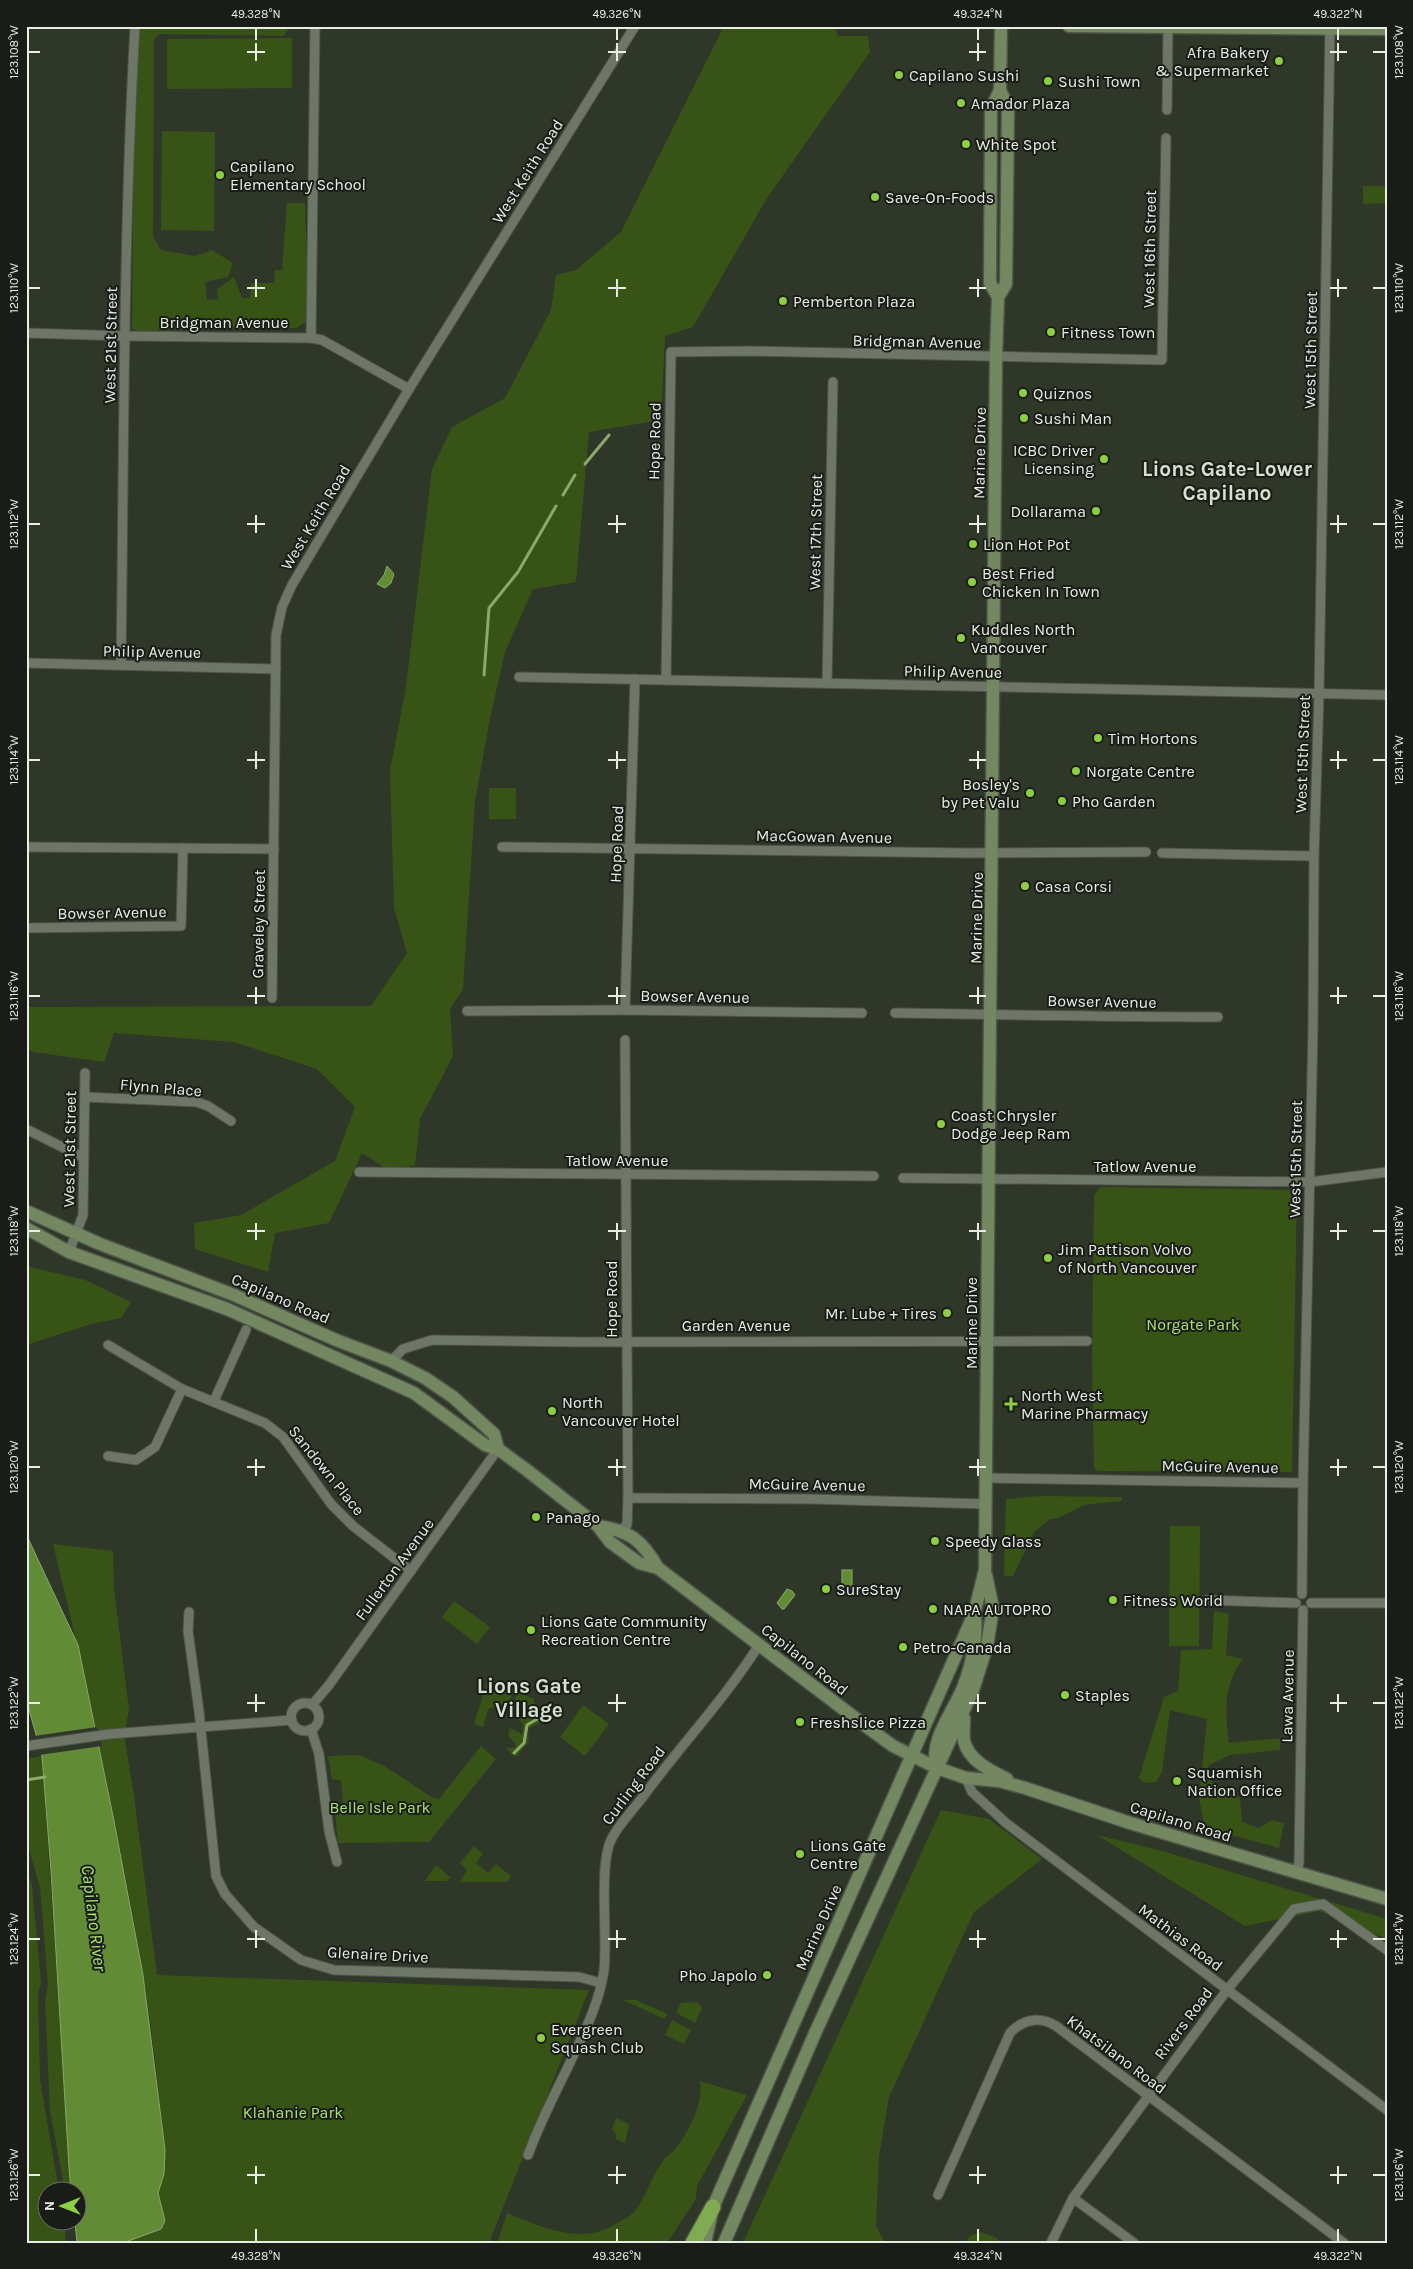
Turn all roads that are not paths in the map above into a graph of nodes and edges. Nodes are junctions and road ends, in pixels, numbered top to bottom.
1 (135, 26) edge
2 (316, 26) edge
3 (635, 26) edge
4 (1001, 26) edge
5 (1070, 26) edge
6 (1168, 27) edge
7 (1330, 28) edge
8 (1387, 29) edge
9 (1167, 110) dead end
10 (1166, 138) dead end
11 (26, 332) edge
12 (126, 336) junction
13 (312, 338) junction
14 (671, 352) joint
15 (996, 357) junction
16 (1162, 360) joint
17 (833, 382) dead end
18 (409, 389) junction
19 (26, 663) edge
20 (121, 665) junction
21 (276, 669) junction
22 (519, 676) dead end
23 (635, 679) junction
24 (666, 680) junction
25 (827, 683) junction
26 (993, 687) junction
27 (1319, 694) junction
28 (1387, 695) edge
29 (26, 847) edge
30 (502, 847) dead end
31 (183, 848) junction
32 (274, 849) junction
33 (631, 849) junction
34 (1146, 852) dead end
35 (992, 853) junction
36 (1162, 853) dead end
37 (1314, 856) junction
38 (26, 928) edge
39 (272, 998) dead end
40 (625, 1010) junction
41 (467, 1011) dead end
42 (862, 1013) dead end
43 (895, 1013) dead end
44 (990, 1015) junction
45 (1218, 1017) dead end
46 (625, 1040) dead end
47 (85, 1073) dead end
48 (85, 1097) junction
49 (231, 1121) dead end
50 (26, 1129) edge
51 (84, 1158) junction
52 (359, 1172) dead end
53 (1387, 1172) edge
54 (625, 1174) junction
55 (874, 1176) dead end
56 (902, 1178) dead end
57 (989, 1179) junction
58 (1310, 1182) junction
59 (26, 1211) edge
60 (26, 1228) edge
61 (75, 1233) junction
62 (69, 1252) junction
63 (246, 1330) dead end
64 (294, 1338) junction
65 (626, 1340) junction
66 (986, 1341) junction
67 (1088, 1341) dead end
68 (108, 1345) dead end
69 (391, 1361) junction
70 (182, 1389) junction
71 (214, 1401) junction
72 (498, 1449) junction
73 (108, 1456) dead end
74 (987, 1478) junction
75 (1303, 1483) junction
76 (628, 1498) junction
77 (986, 1504) junction
78 (598, 1526) junction
79 (621, 1530) junction
80 (658, 1568) junction
81 (985, 1570) junction
82 (411, 1571) junction
83 (1302, 1594) junction
84 (1207, 1600) dead end
85 (1296, 1602) junction
86 (1311, 1603) junction
87 (1387, 1603) edge
88 (1303, 1610) junction
89 (189, 1612) dead end
90 (974, 1614) junction
91 (760, 1645) junction
92 (312, 1705) junction
93 (964, 1714) junction
94 (292, 1720) junction
95 (201, 1727) junction
96 (312, 1729) junction
97 (26, 1746) edge
98 (911, 1755) junction
99 (937, 1768) junction
100 (966, 1778) junction
101 (1025, 1788) junction
102 (337, 1862) dead end
103 (1297, 1872) junction
104 (1387, 1899) edge
105 (1387, 1950) edge
106 (601, 1983) junction
107 (1227, 1990) junction
108 (1147, 2095) junction
109 (1387, 2110) edge
110 (528, 2155) dead end
111 (938, 2194) dead end
112 (1072, 2198) junction
113 (713, 2207) junction
114 (693, 2243) edge
115 (705, 2243) edge
116 (724, 2243) edge
117 (1051, 2243) edge
118 (1134, 2243) edge
119 (1344, 2243) edge

1 - 12 street, West 21st Street
2 - 13 street
3 - 18 street, West Keith Road
4 - 15 main road, Marine Drive
5 - 6 main road
6 - 7 main road
6 - 9 street
7 - 8 main road
7 - 27 street, West 15th Street
10 - 16 street, West 16th Street
11 - 12 street, Bridgman Avenue
12 - 13 street, Bridgman Avenue
12 - 20 street, West 21st Street
13 - 18 street, Bridgman Avenue
14 - 15 street, Bridgman Avenue
14 - 24 street, Hope Road
15 - 16 street, Bridgman Avenue
15 - 26 main road, Marine Drive
17 - 25 street, West 17th Street
18 - 21 street, West Keith Road
19 - 20 street, Philip Avenue
20 - 21 street, Philip Avenue
21 - 32 street, West Keith Road
22 - 23 street, Philip Avenue
23 - 24 street, Philip Avenue
23 - 33 street, Hope Road
24 - 25 street, Philip Avenue
25 - 26 street, Philip Avenue
26 - 27 street, Philip Avenue
26 - 35 main road, Marine Drive
27 - 28 street, Philip Avenue
27 - 37 street, West 15th Street
29 - 31 street
30 - 33 street, MacGowan Avenue
31 - 32 street
31 - 38 street, Bowser Avenue
32 - 39 street, Graveley Street
33 - 35 street, MacGowan Avenue
33 - 40 street, Hope Road
34 - 35 street, MacGowan Avenue
35 - 44 main road, Marine Drive
36 - 37 street
37 - 58 street, West 15th Street
40 - 41 street, Bowser Avenue
40 - 42 street, Bowser Avenue
43 - 44 street, Bowser Avenue
44 - 45 street, Bowser Avenue
44 - 57 main road, Marine Drive
46 - 54 street, Hope Road
47 - 48 street, West 21st Street
48 - 49 street, Flynn Place
48 - 51 street, West 21st Street
50 - 51 street
51 - 61 street, West 21st Street
52 - 54 street, Tatlow Avenue
53 - 58 street, Tatlow Avenue
54 - 55 street, Tatlow Avenue
54 - 65 street, Hope Road
56 - 57 street, Tatlow Avenue
57 - 58 street, Tatlow Avenue
57 - 66 main road, Marine Drive
58 - 75 street, West 15th Street
59 - 61 main road, Capilano Road
60 - 62 main road, Capilano Road
61 - 62 street, West 21st Street
61 - 69 main road, Capilano Road
62 - 64 main road, Capilano Road
63 - 71 street
64 - 69 main road
64 - 72 main road, Capilano Road
65 - 66 street, Garden Avenue
65 - 69 street, Garden Avenue
65 - 76 street, Hope Road
66 - 67 street, Garden Avenue
66 - 74 main road, Marine Drive
68 - 70 street, Sandown Place
69 - 72 main road, Capilano Road
70 - 71 street, Sandown Place
70 - 73 street
71 - 82 street, Sandown Place
72 - 78 main road, Capilano Road
72 - 82 street, Fullerton Avenue
74 - 75 street, McGuire Avenue
74 - 77 main road, Marine Drive
75 - 83 street
76 - 77 street, McGuire Avenue
76 - 79 street, Hope Road
77 - 81 main road, Marine Drive
78 - 79 main road
78 - 80 main road, Capilano Road
79 - 80 main road, Capilano Road
80 - 91 main road, Capilano Road
81 - 90 main road, Marine Drive
81 - 93 main road, Marine Drive
82 - 92 street, Fullerton Avenue
83 - 85 street
83 - 86 street
84 - 85 street
85 - 88 street
86 - 87 street
86 - 88 street
88 - 103 street, Lawa Avenue
89 - 95 street, Glenaire Drive
90 - 98 main road, Marine Drive
90 - 99 main road
91 - 98 main road, Capilano Road
91 - 106 street, Curling Road
92 - 94 street
92 - 96 street
93 - 99 main road, Marine Drive
93 - 101 main road
94 - 95 street
94 - 96 street
95 - 97 street
95 - 106 street, Glenaire Drive
96 - 102 street
98 - 99 main road, Capilano Road
98 - 113 main road, Marine Drive
99 - 100 main road, Capilano Road
99 - 116 main road, Marine Drive
100 - 101 main road, Capilano Road
100 - 107 street, Mathias Road
101 - 103 main road, Capilano Road
103 - 104 main road, Capilano Road
105 - 107 street, Rivers Road
106 - 110 street, Curling Road
107 - 108 street, Rivers Road
107 - 109 street, Mathias Road
108 - 111 street, Khatsilano Road
108 - 112 street, Rivers Road
108 - 119 street, Khatsilano Road
112 - 117 street, Rivers Road
112 - 118 street
113 - 114 highway
113 - 115 main road, Marine Drive

